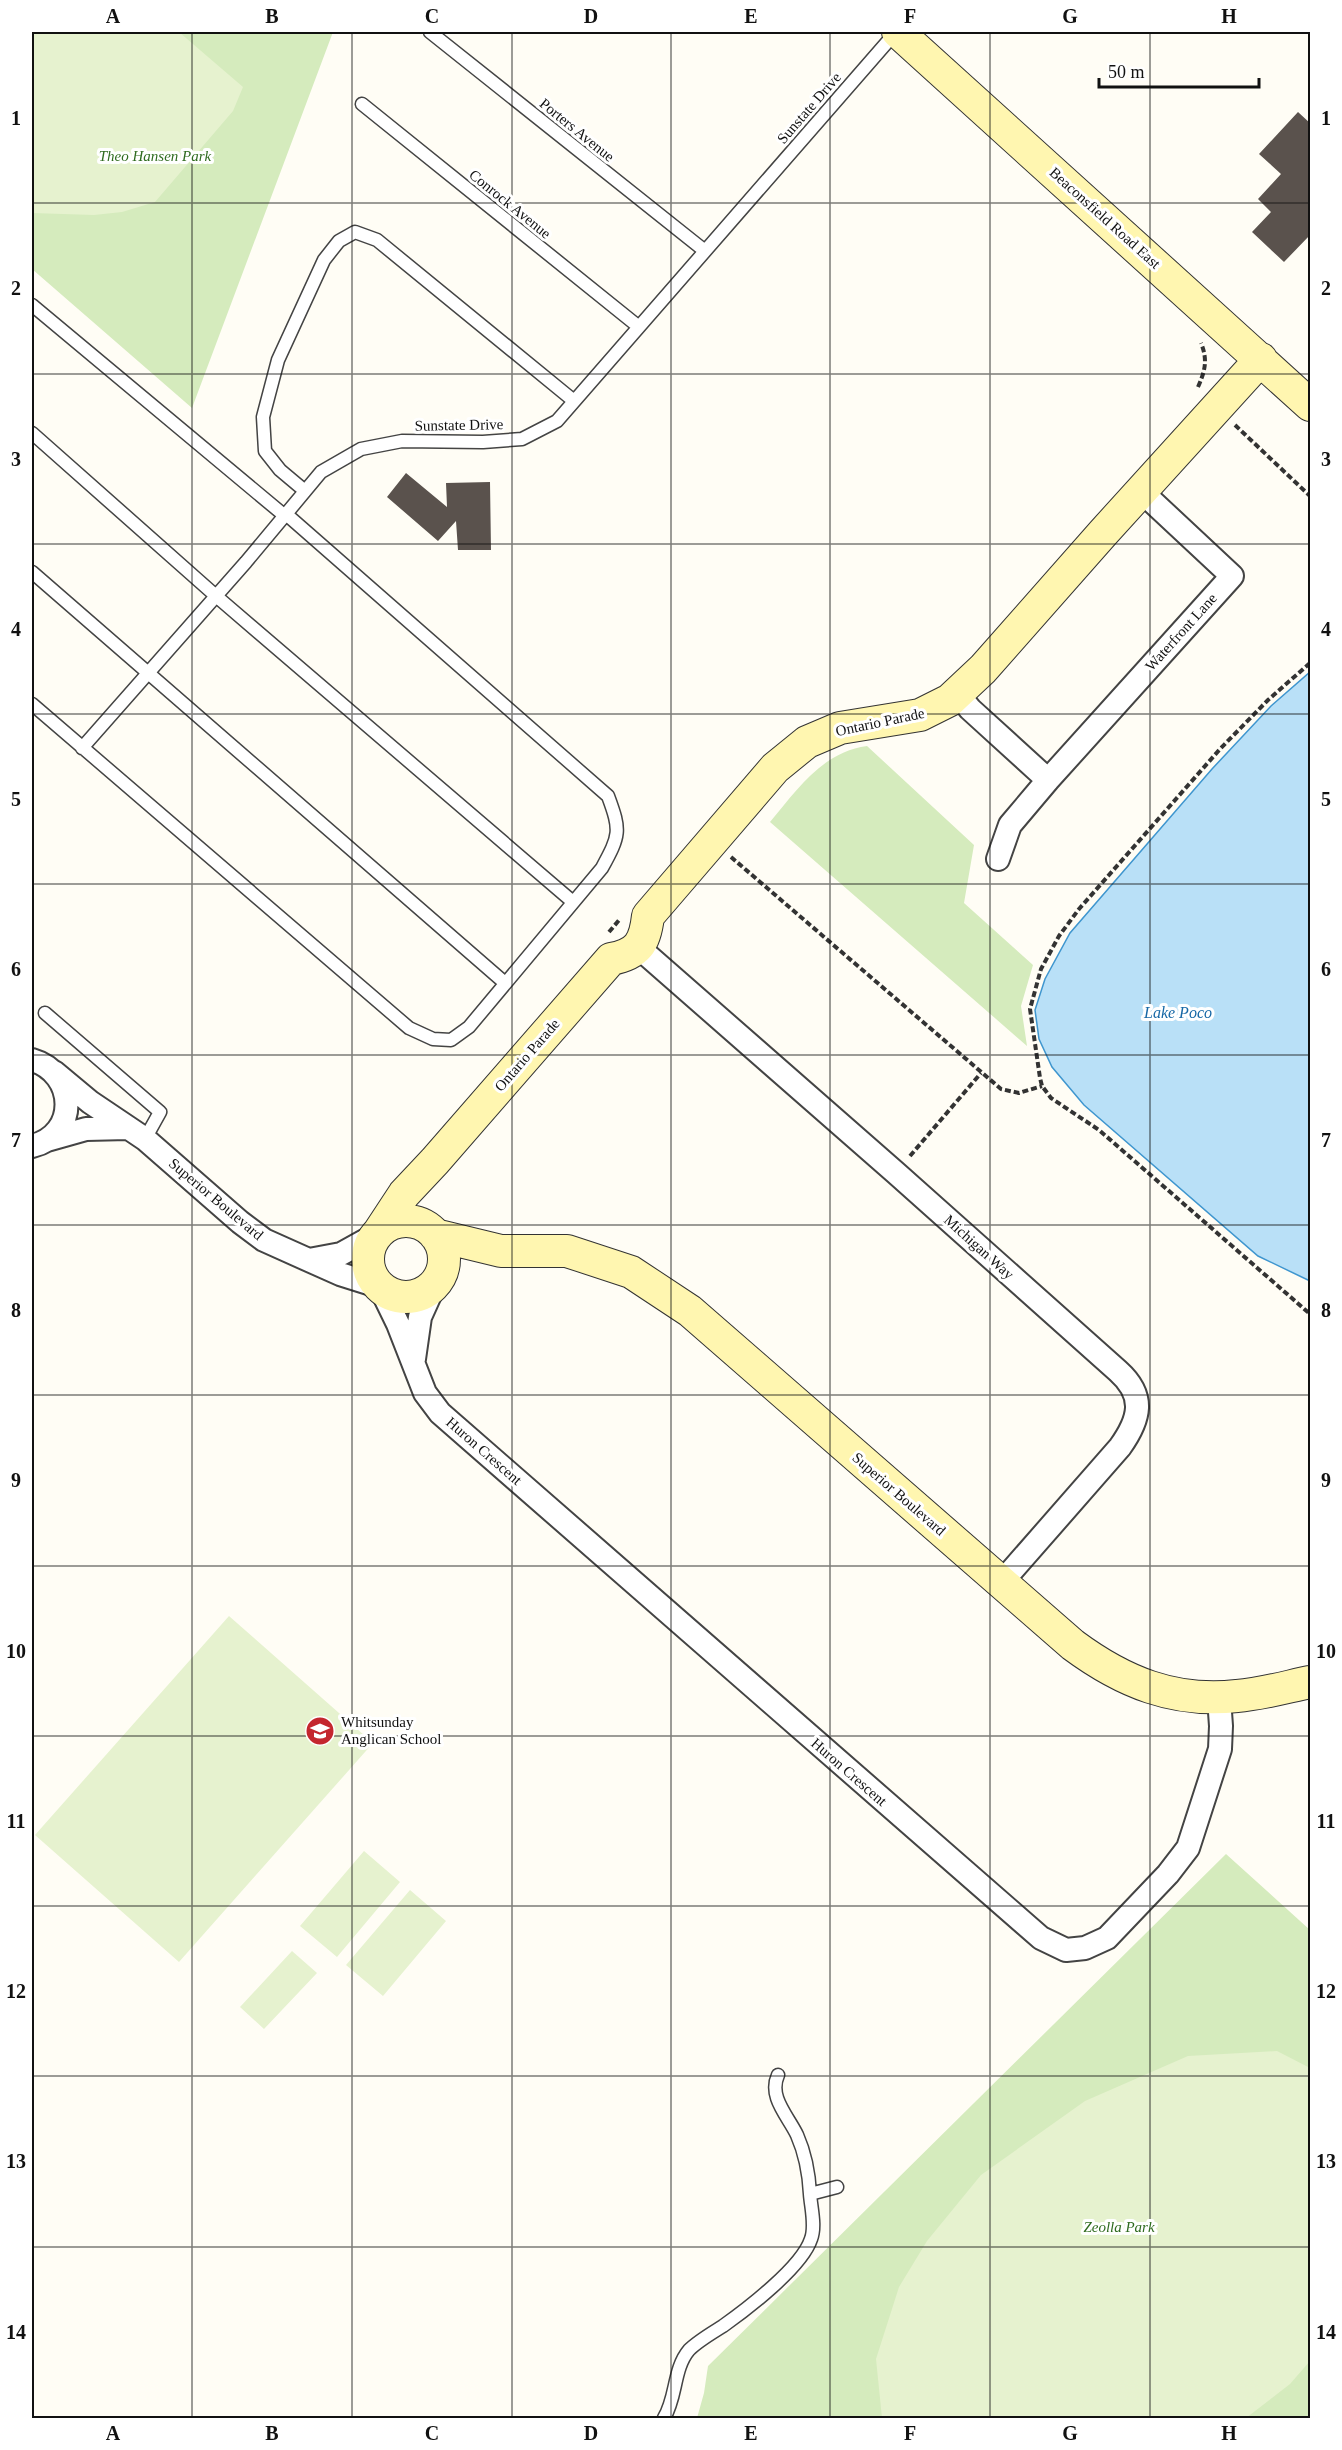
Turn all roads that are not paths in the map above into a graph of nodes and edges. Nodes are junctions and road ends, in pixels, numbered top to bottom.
1 (430, 32) edge
2 (897, 32) edge
3 (362, 104) dead end
4 (705, 251) junction
5 (32, 305) edge
6 (639, 327) junction
7 (1261, 360) junction
8 (574, 402) junction
9 (1311, 405) edge
10 (32, 433) edge
11 (305, 491) junction
12 (1141, 491) junction
13 (285, 515) junction
14 (32, 572) edge
15 (216, 596) junction
16 (148, 673) junction
17 (957, 693) junction
18 (32, 704) edge
19 (82, 748) junction
20 (1048, 780) junction
21 (998, 859) dead end
22 (573, 902) junction
23 (638, 946) junction
24 (505, 983) junction
25 (45, 1012) dead end
26 (41, 1063) edge
27 (137, 1134) junction
28 (38, 1145) edge
29 (435, 1161) junction
30 (378, 1233) junction
31 (434, 1233) junction
32 (501, 1251) junction
33 (309, 1260) junction
34 (434, 1285) junction
35 (379, 1287) junction
36 (414, 1363) junction
37 (1001, 1583) junction
38 (1311, 1682) edge
39 (1219, 1698) junction
40 (778, 2075) dead end
41 (837, 2187) dead end
42 (810, 2194) junction
43 (664, 2418) edge

1 - 4 lane, Porters Avenue
2 - 4 lane, Sunstate Drive
2 - 7 street, Beaconsfield Road East
3 - 6 lane, Conrock Avenue
4 - 6 lane, Sunstate Drive
5 - 13 lane
6 - 8 lane, Sunstate Drive
7 - 9 street, Beaconsfield Road East
7 - 12 street, Ontario Parade
8 - 11 lane, Sunstate Drive
8 - 11 lane
10 - 15 lane
11 - 13 lane, Sunstate Drive
12 - 17 street, Ontario Parade
12 - 20 street, Waterfront Lane
13 - 15 lane, Sunstate Drive
13 - 22 lane
14 - 16 lane
15 - 16 lane, Sunstate Drive
15 - 22 lane
16 - 19 lane, Sunstate Drive
16 - 24 lane
17 - 20 street
17 - 23 street, Ontario Parade
18 - 19 lane
19 - 24 lane
20 - 21 street, Waterfront Lane
22 - 24 lane
23 - 29 street, Ontario Parade
23 - 37 street, Michigan Way
25 - 27 lane
26 - 27 street, Superior Boulevard
26 - 28 street
27 - 28 street
27 - 33 street, Superior Boulevard
29 - 30 street, Ontario Parade
29 - 31 street, Ontario Parade
30 - 31 street
30 - 33 street
30 - 35 street
31 - 32 street, Superior Boulevard
31 - 34 street
32 - 34 street, Superior Boulevard
32 - 37 street, Superior Boulevard
33 - 35 street, Superior Boulevard
34 - 35 street
34 - 36 street, Huron Crescent
35 - 36 street, Huron Crescent
36 - 39 street, Huron Crescent
37 - 39 street, Superior Boulevard
38 - 39 street, Superior Boulevard
40 - 42 lane
41 - 42 lane
42 - 43 lane

